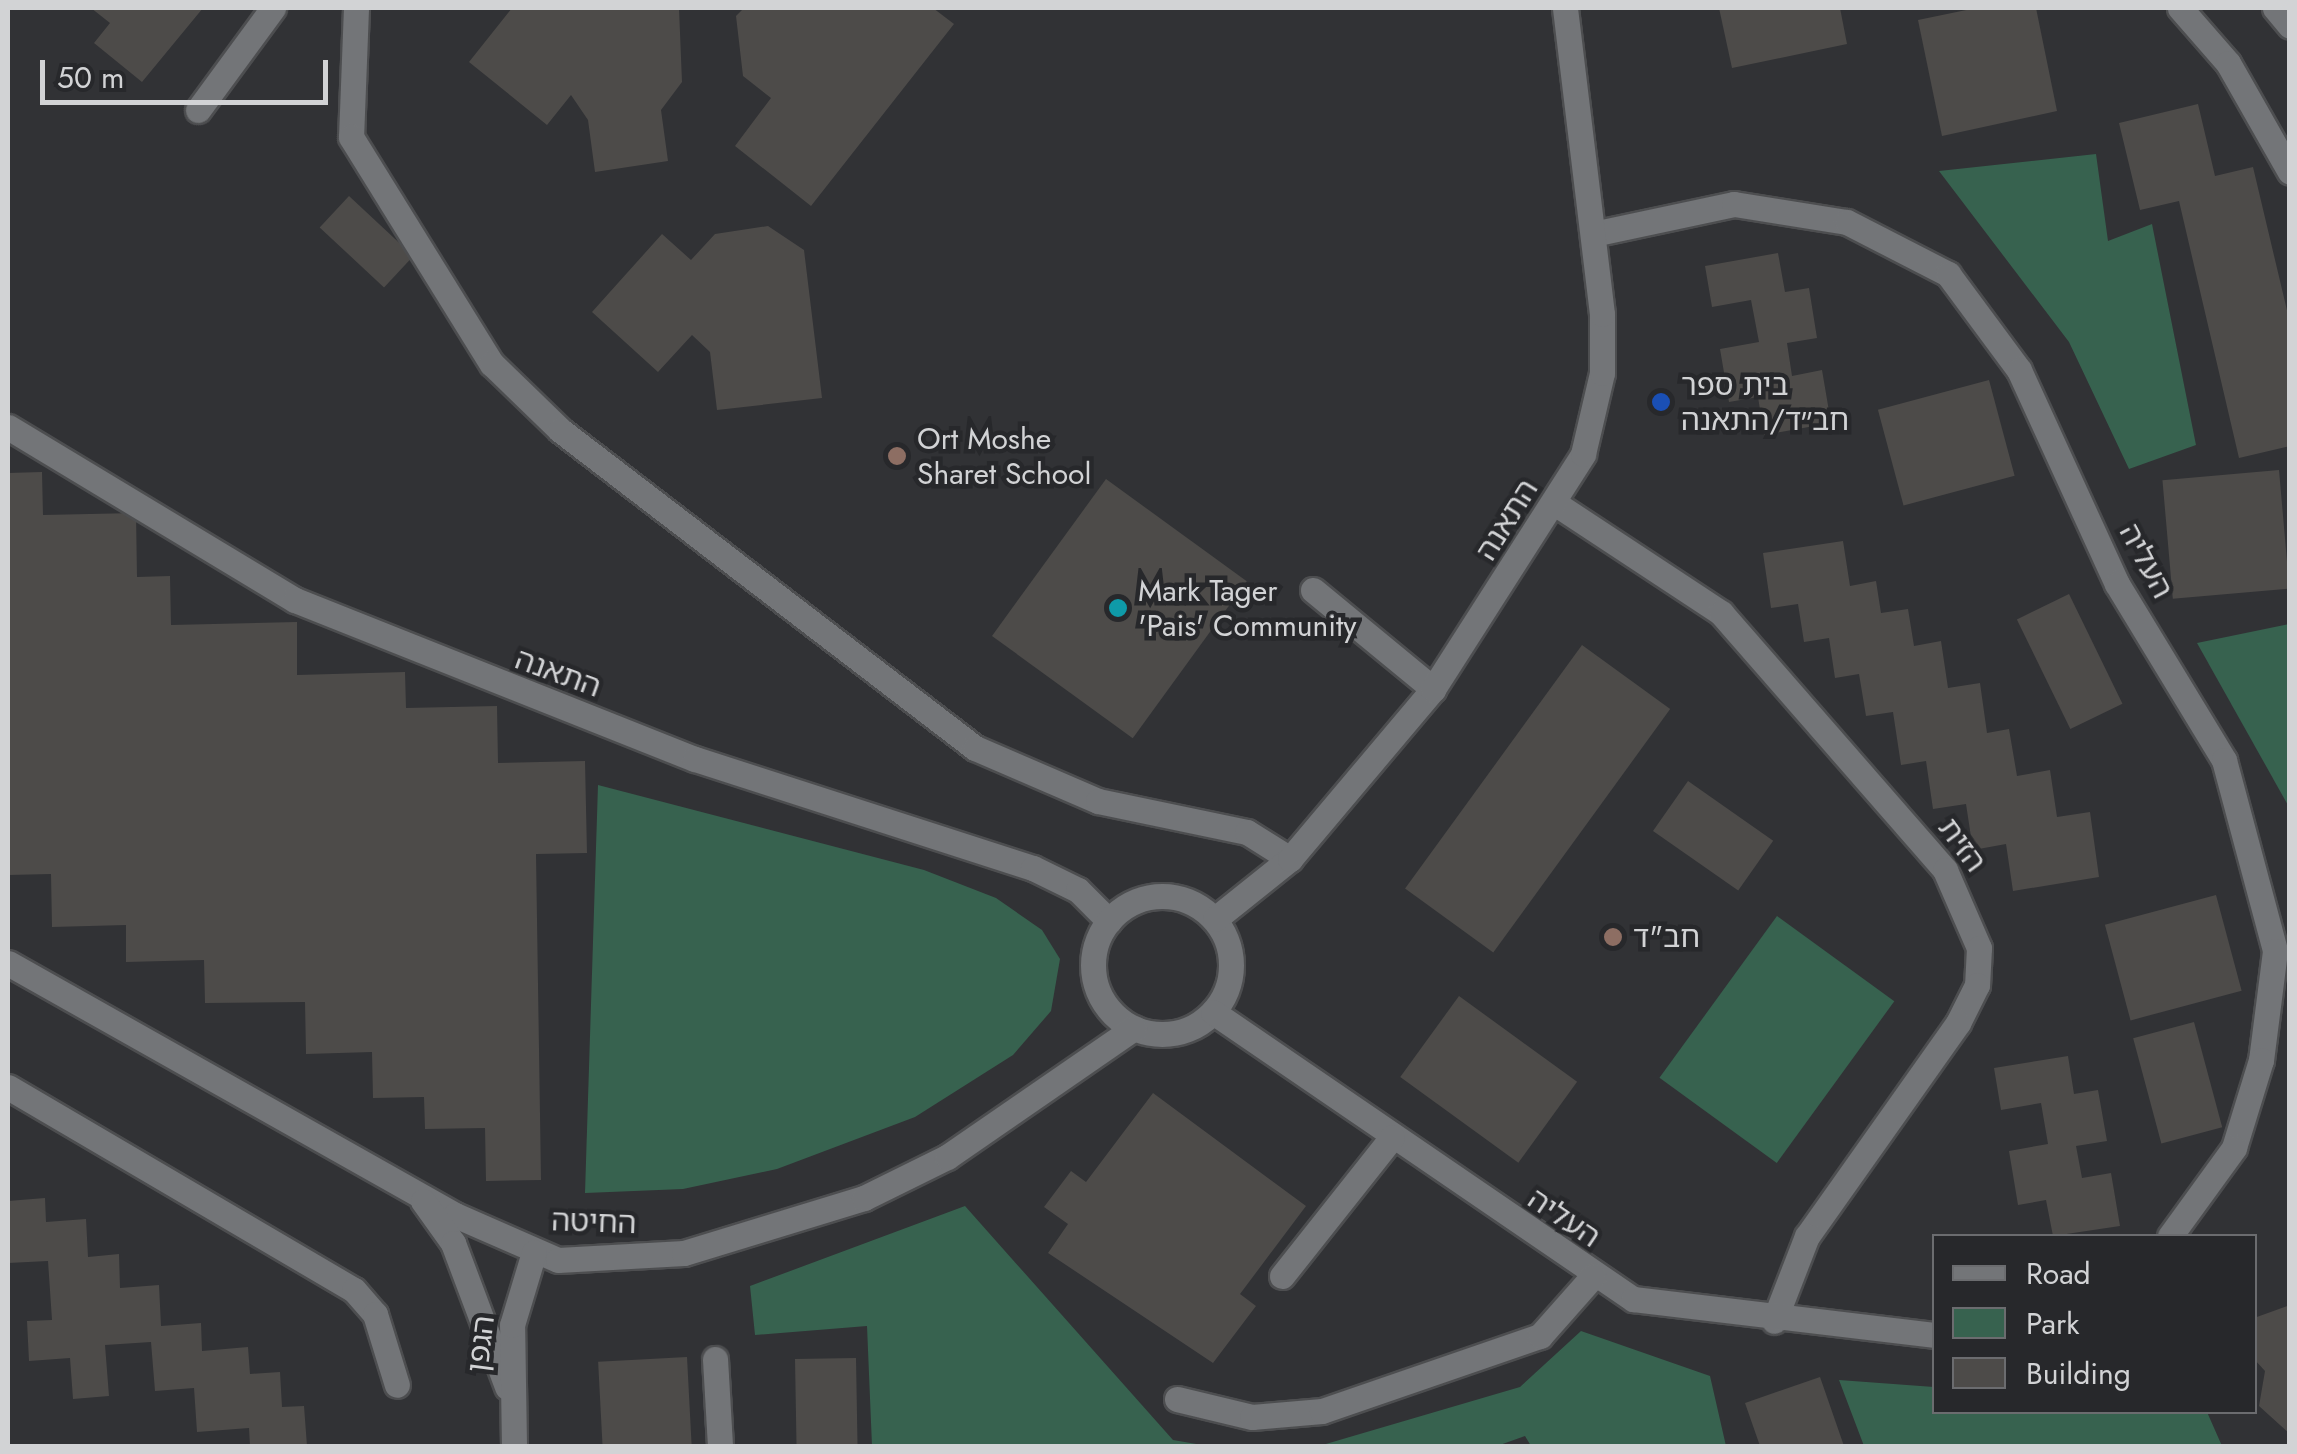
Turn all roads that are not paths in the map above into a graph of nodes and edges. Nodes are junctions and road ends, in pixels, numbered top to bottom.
1 (273, 8) edge
2 (356, 8) edge
3 (1566, 8) edge
4 (1579, 8) edge
5 (2180, 8) edge
6 (2275, 8) edge
7 (2290, 26) edge
8 (1573, 54) junction
9 (198, 110) dead end
10 (2290, 172) edge
11 (1593, 234) junction
12 (8, 427) edge
13 (1556, 504) junction
14 (1313, 590) dead end
15 (1433, 689) junction
16 (1290, 860) junction
17 (1215, 919) junction
18 (1109, 921) junction
19 (8, 963) edge
20 (1212, 1012) junction
21 (1134, 1028) junction
22 (8, 1087) edge
23 (1392, 1137) junction
24 (415, 1189) junction
25 (2171, 1234) edge
26 (534, 1252) junction
27 (1282, 1276) dead end
28 (1592, 1276) junction
29 (1774, 1321) junction
30 (1932, 1335) edge
31 (715, 1359) dead end
32 (397, 1385) dead end
33 (507, 1387) junction
34 (1177, 1399) dead end
35 (514, 1446) edge
36 (720, 1446) edge

1 - 9 street
2 - 16 street
3 - 8 street, התאנה
4 - 8 street, התאנה
5 - 10 street
6 - 7 street
8 - 11 street, התאנה
11 - 13 street, התאנה
11 - 25 street, העליה
12 - 18 street, התאנה
13 - 15 street, התאנה
13 - 29 street, הזית
14 - 15 street
15 - 16 street, התאנה
16 - 17 street, התאנה
17 - 18 street
17 - 20 street
18 - 21 street
19 - 24 street, החיטה
20 - 21 street
20 - 23 street, העליה
21 - 26 street, החיטה
22 - 32 street
23 - 27 street
23 - 28 street, העליה
24 - 26 street, החיטה
24 - 33 street
26 - 33 street, הגפן
28 - 29 street, העליה
28 - 34 street
29 - 30 street, העליה
31 - 36 street
33 - 35 street, הגפן

